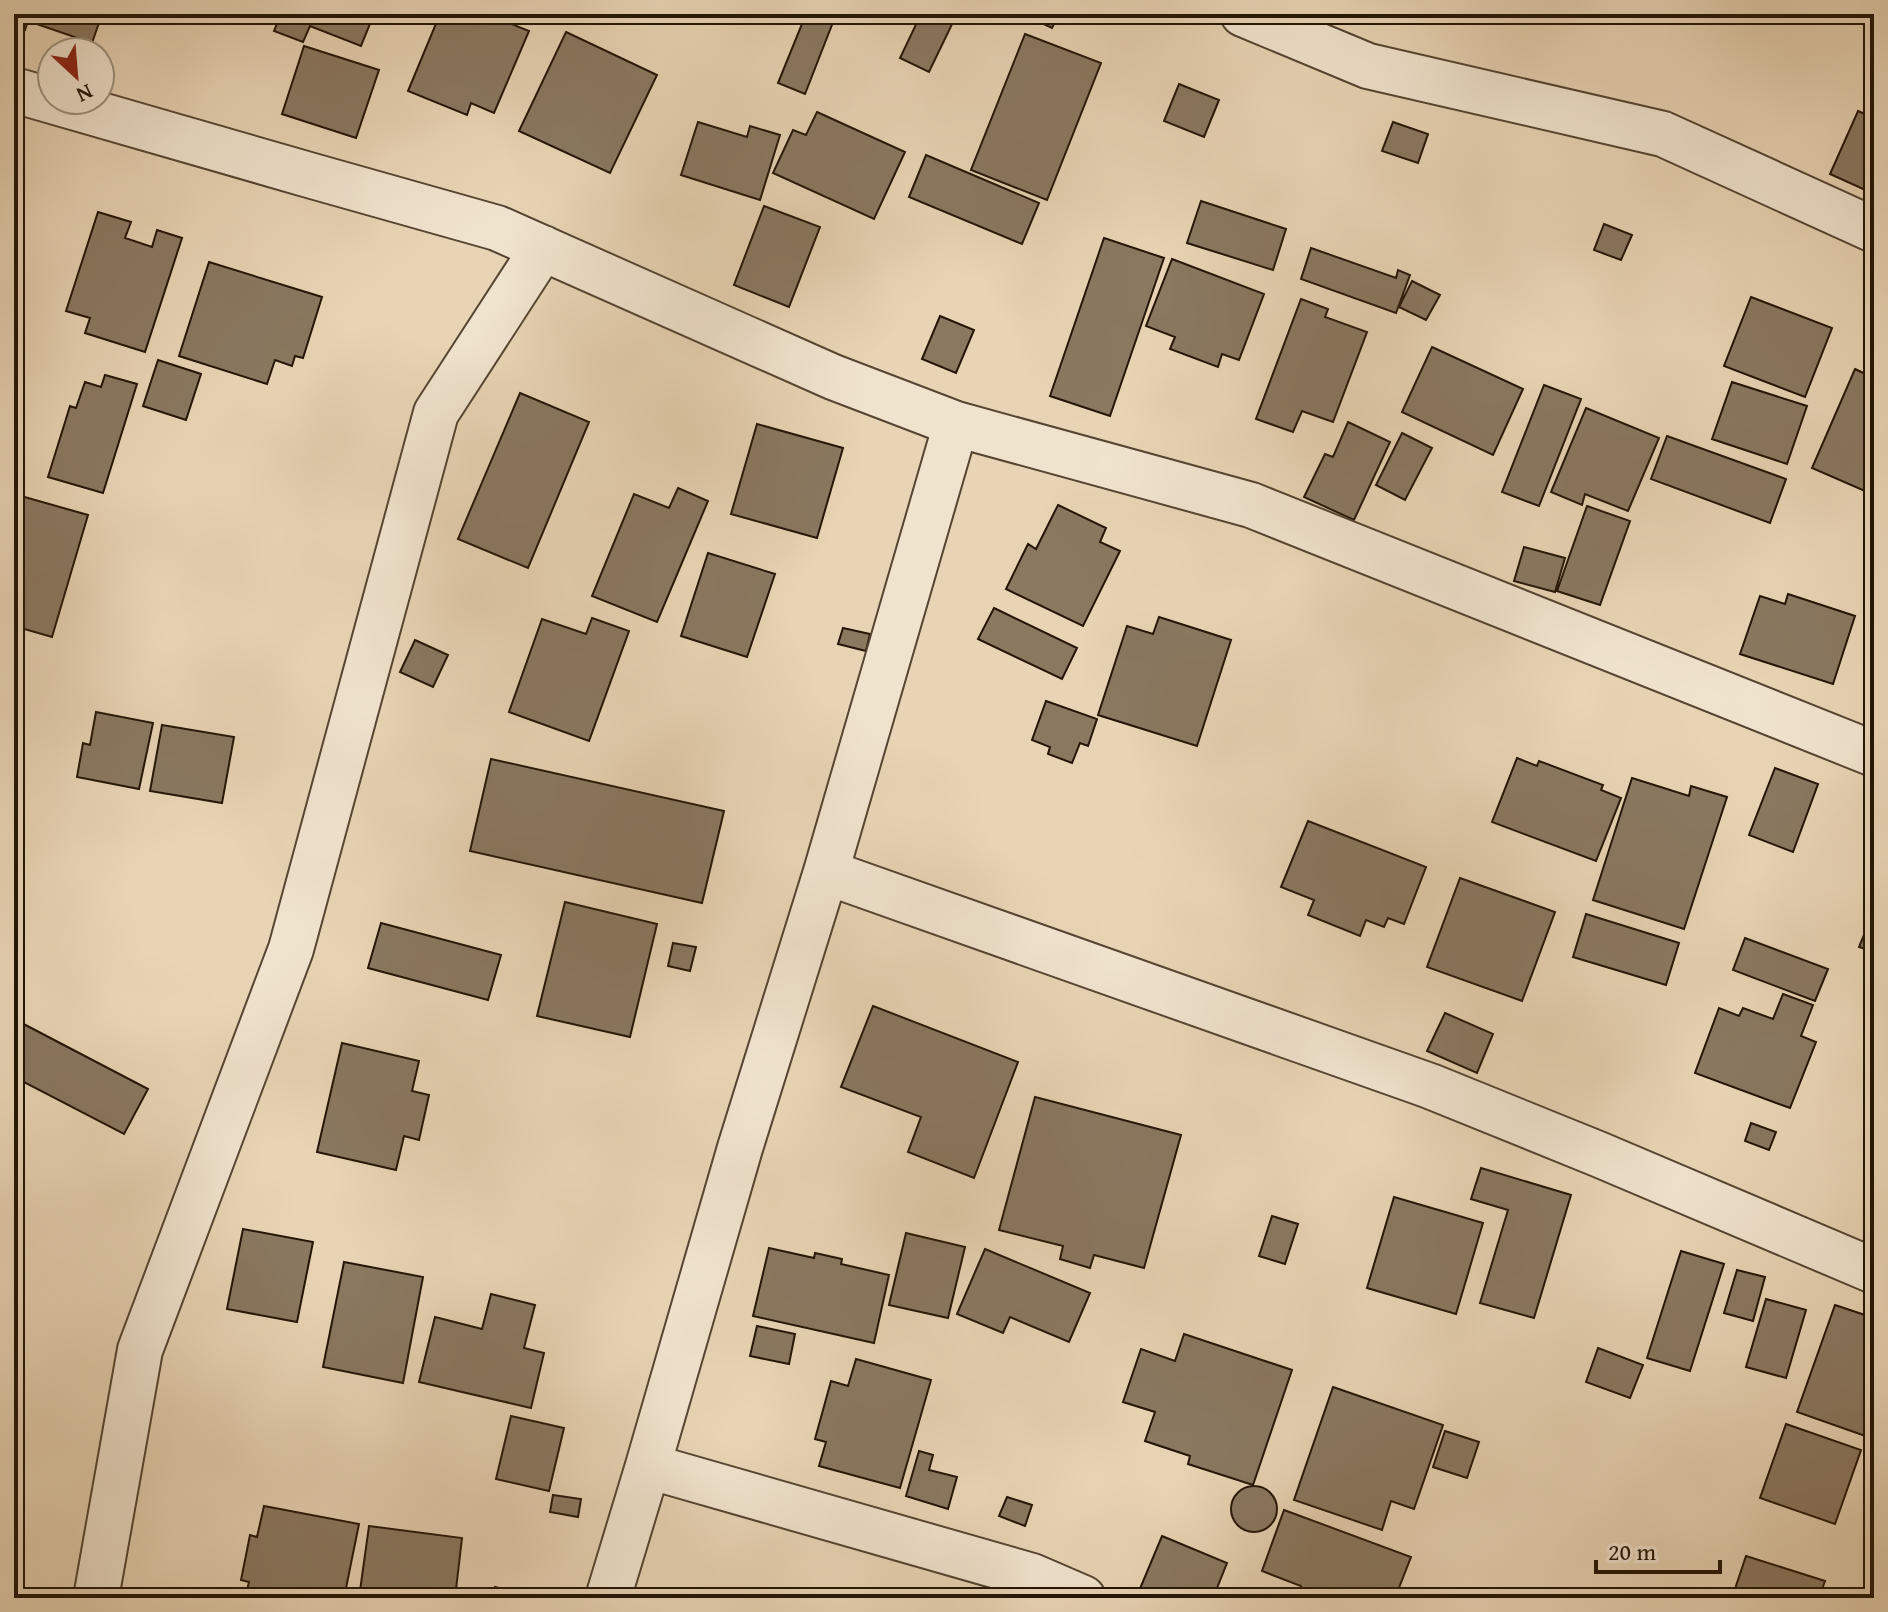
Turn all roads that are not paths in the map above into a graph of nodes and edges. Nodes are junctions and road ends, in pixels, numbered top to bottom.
1 (1243, 14) edge
2 (14, 90) edge
3 (1874, 230) edge
4 (543, 248) junction
5 (956, 424) junction
6 (1874, 754) edge
7 (826, 872) junction
8 (1874, 1271) edge
9 (648, 1466) junction
10 (96, 1598) edge
11 (608, 1598) edge
12 (1083, 1598) edge

1 - 3 street
2 - 4 street
4 - 5 street
4 - 10 street
5 - 6 street
5 - 7 street
7 - 8 street
7 - 9 street
9 - 11 street
9 - 12 street

